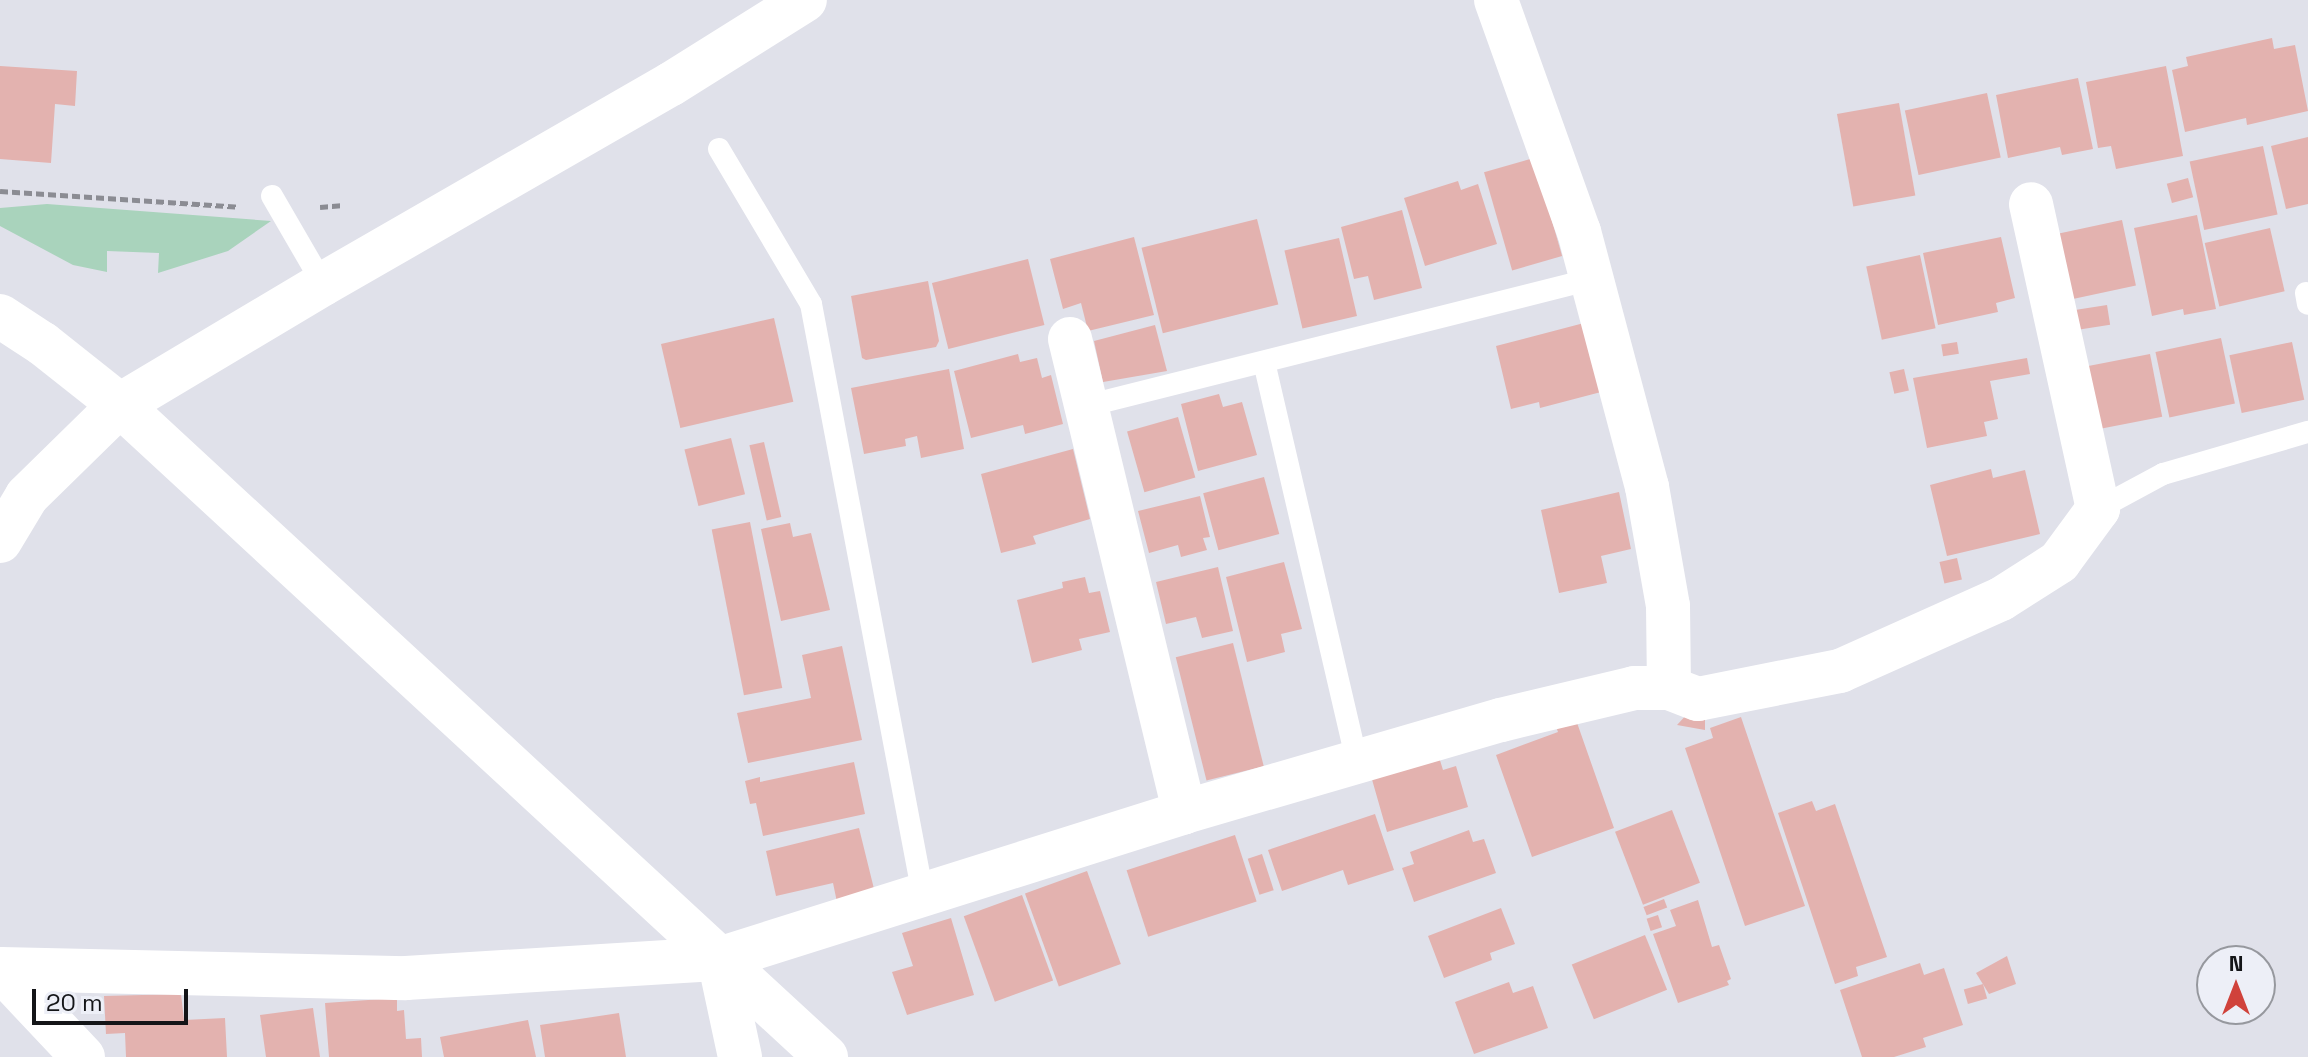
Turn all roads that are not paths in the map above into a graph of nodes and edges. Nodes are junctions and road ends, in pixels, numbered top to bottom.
1 (805, 0) edge
2 (1496, 0) edge
3 (719, 149) dead end
4 (276, 203) road end
5 (2031, 204) dead end
6 (1592, 279) junction
7 (323, 284) junction
8 (0, 316) edge
9 (1070, 339) dead end
10 (1264, 362) junction
11 (120, 405) junction
12 (1086, 406) junction
13 (2308, 432) edge
14 (2098, 509) junction
15 (0, 541) edge
16 (1669, 688) junction
17 (1357, 762) junction
18 (1184, 812) junction
19 (923, 895) junction
20 (719, 959) junction
21 (0, 969) edge
22 (83, 1057) edge
23 (740, 1057) edge
24 (826, 1057) edge

1 - 7 street
2 - 6 street
3 - 19 lane
4 - 7 lane
5 - 14 street
6 - 10 lane
6 - 16 street
7 - 11 street
8 - 11 street
9 - 12 street
10 - 12 lane
10 - 17 lane
11 - 15 street
11 - 20 street
12 - 18 street
13 - 14 lane
14 - 16 street
16 - 17 street
17 - 18 street
18 - 19 street
19 - 20 street
20 - 21 street
20 - 23 street
20 - 24 street
21 - 22 street

